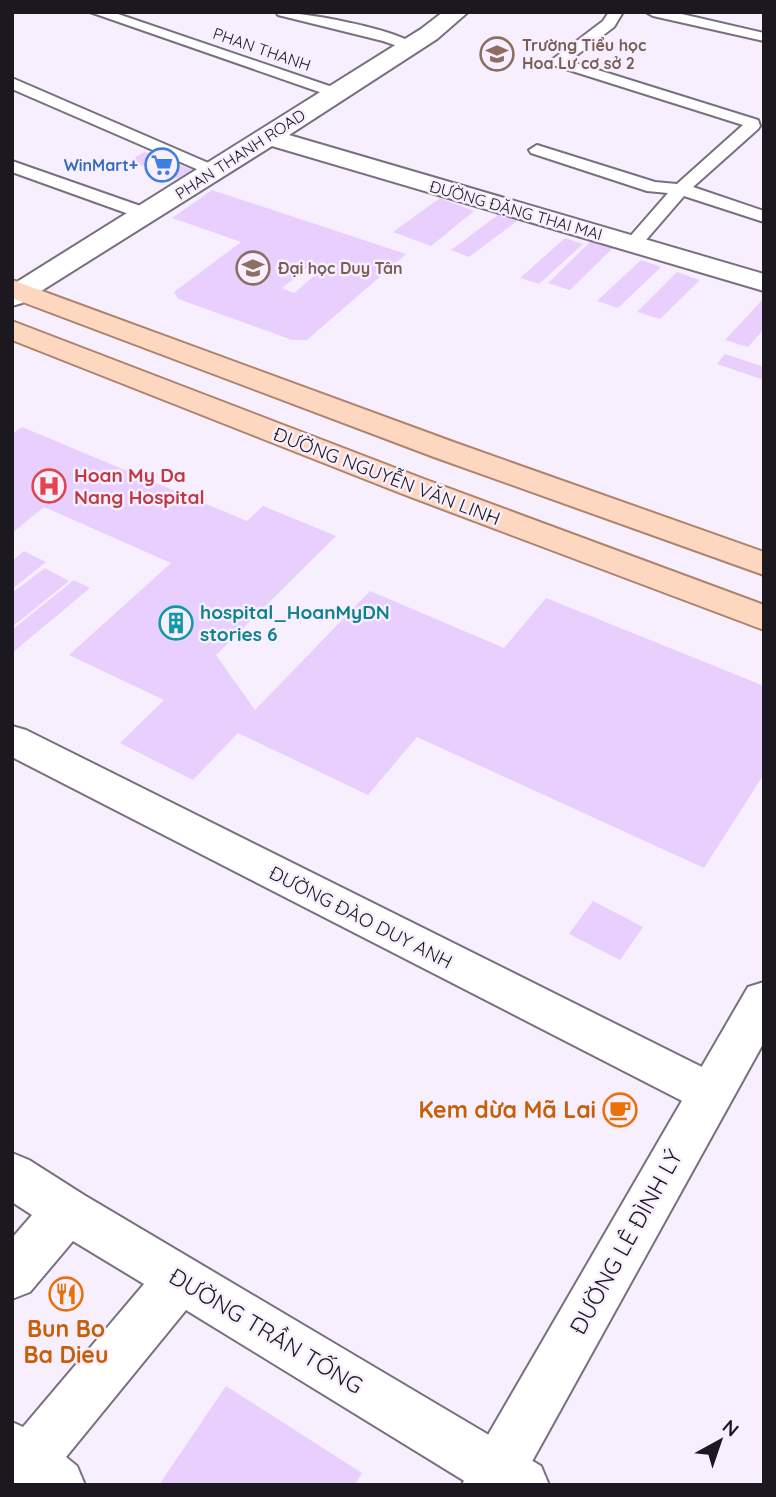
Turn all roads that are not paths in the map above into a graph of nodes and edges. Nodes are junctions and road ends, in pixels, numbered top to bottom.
1 (97, 12) edge
2 (283, 12) edge
3 (457, 12) edge
4 (595, 12) edge
5 (653, 12) edge
6 (614, 14) edge
7 (764, 37) edge
8 (409, 47) junction
9 (13, 83) edge
10 (336, 93) junction
11 (269, 136) junction
12 (537, 149) dead end
13 (12, 166) edge
14 (214, 171) junction
15 (681, 189) junction
16 (146, 214) junction
17 (764, 217) edge
18 (633, 244) junction
19 (764, 283) edge
20 (15, 292) edge
21 (12, 330) edge
22 (764, 564) edge
23 (764, 618) edge
24 (12, 740) edge
25 (764, 1000) edge
26 (710, 1093) junction
27 (12, 1175) edge
28 (67, 1211) junction
29 (12, 1275) edge
30 (180, 1279) junction
31 (33, 1465) edge
32 (503, 1480) edge

1 - 10 lane, PHAN THANH
2 - 8 lane
3 - 8 street, PHAN THANH ROAD
4 - 6 lane
5 - 7 lane
6 - 15 lane
8 - 10 street, PHAN THANH ROAD
9 - 14 lane
10 - 11 street, PHAN THANH ROAD
11 - 14 street, PHAN THANH ROAD
11 - 18 street, ĐƯỜNG ĐẶNG THAI MAI
12 - 15 lane
13 - 16 lane
14 - 16 street, PHAN THANH ROAD
15 - 17 lane
15 - 18 lane
16 - 20 street, PHAN THANH ROAD
18 - 19 street, ĐƯỜNG ĐẶNG THAI MAI
20 - 22 main road
21 - 23 main road, ĐƯỜNG NGUYỄN VĂN LINH
24 - 26 street, ĐƯỜNG ĐÀO DUY ANH
25 - 26 street, ĐƯỜNG LÊ ĐÌNH LÝ
26 - 32 street, ĐƯỜNG LÊ ĐÌNH LÝ
27 - 28 street, ĐƯỜNG TRẦN TỐNG
28 - 29 street
28 - 30 street, ĐƯỜNG TRẦN TỐNG
30 - 31 street
30 - 32 street, ĐƯỜNG TRẦN TỐNG

